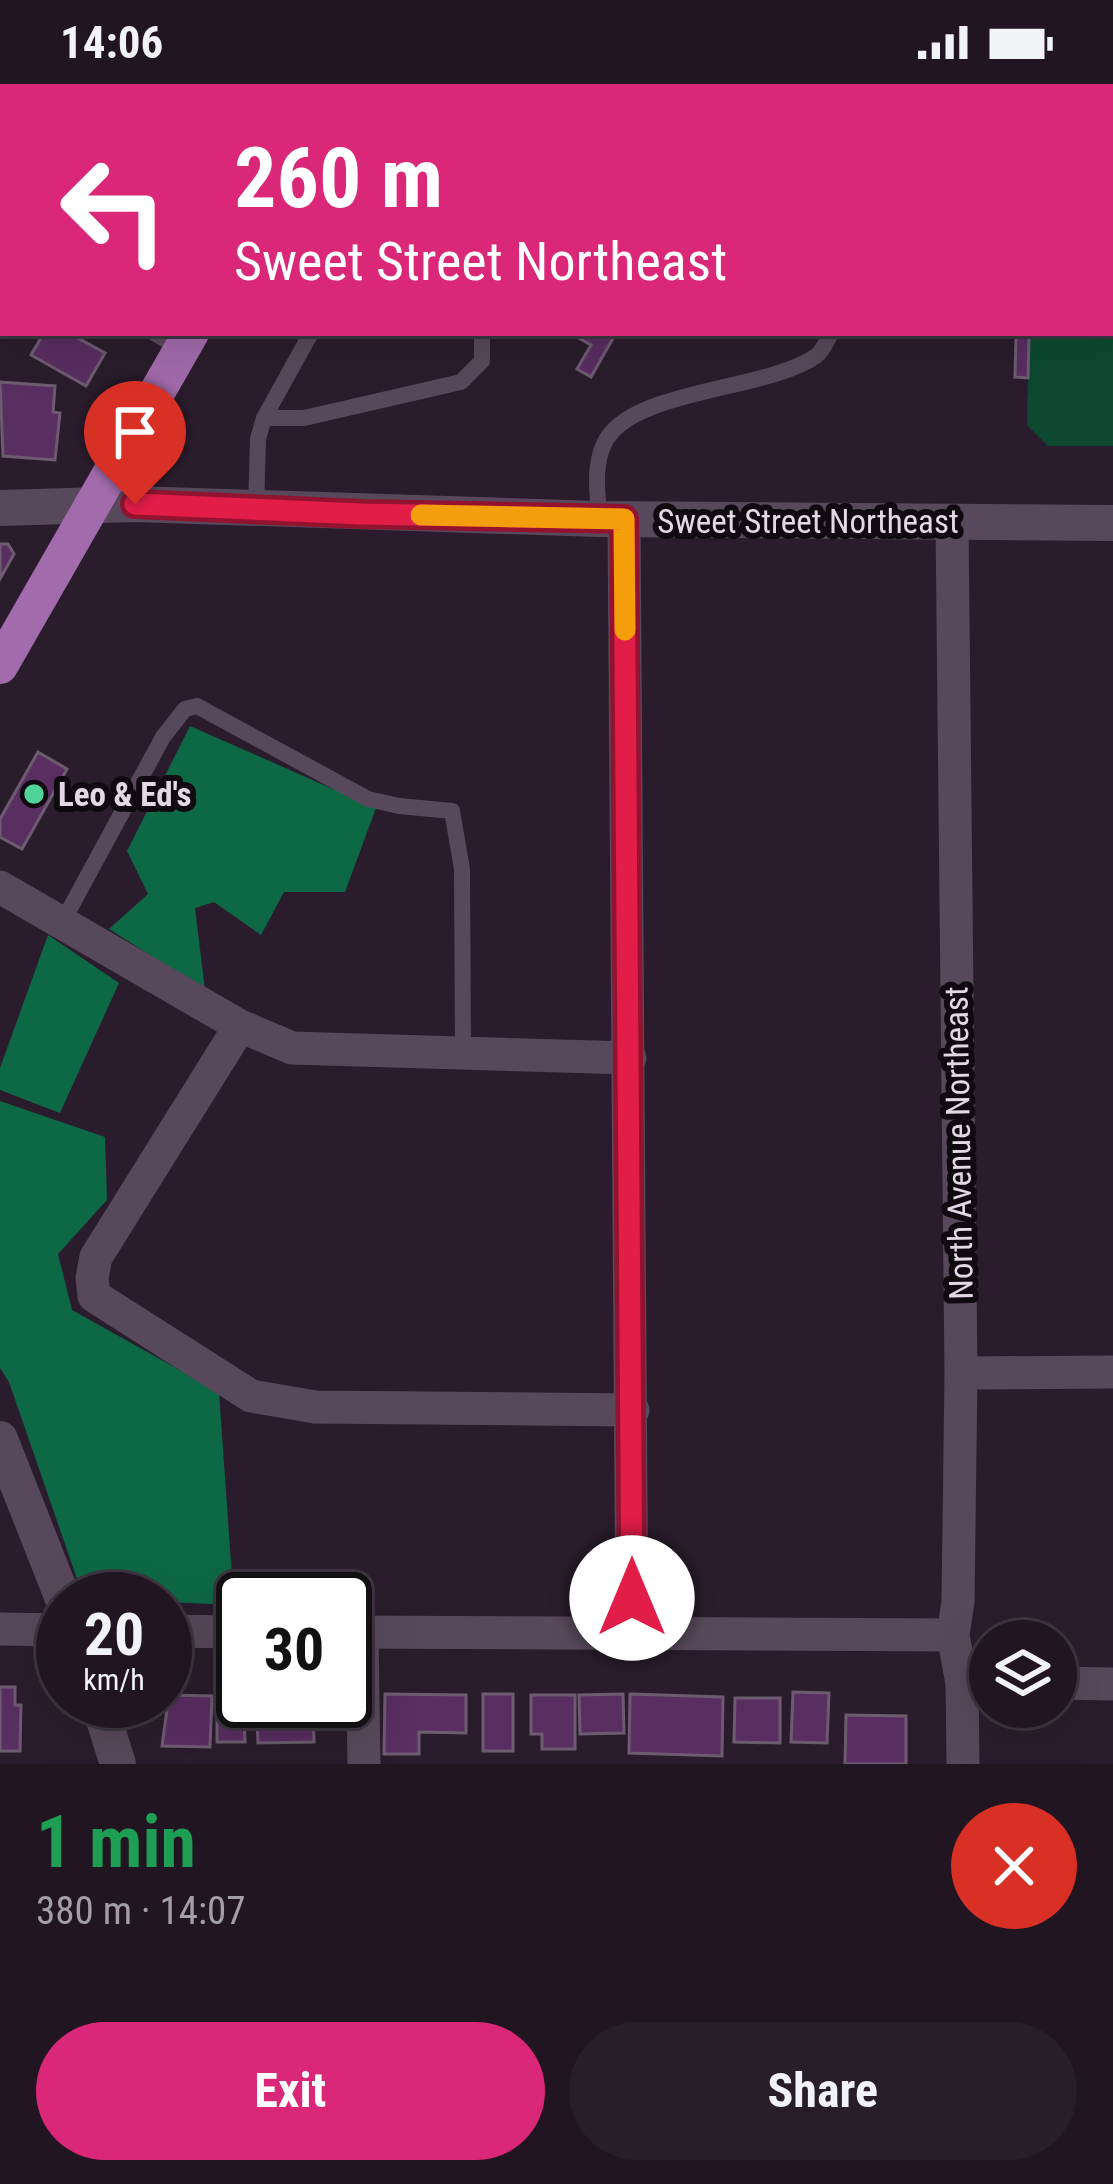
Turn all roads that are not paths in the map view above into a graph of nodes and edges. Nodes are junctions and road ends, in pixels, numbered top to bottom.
1 (309, 336) edge
2 (482, 336) edge
3 (829, 336) edge
4 (176, 338) edge
5 (264, 418) junction
6 (93, 506) junction
7 (0, 508) edge
8 (256, 509) junction
9 (612, 519) junction
10 (952, 522) junction
11 (1113, 523) edge
12 (0, 666) edge
13 (0, 887) edge
14 (62, 923) junction
15 (240, 1026) junction
16 (463, 1053) junction
17 (630, 1058) junction
18 (961, 1372) junction
19 (1113, 1372) edge
20 (633, 1409) junction
21 (0, 1439) edge
22 (52, 1572) edge
23 (0, 1629) edge
24 (36, 1630) edge
25 (372, 1632) edge
26 (632, 1635) junction
27 (953, 1635) junction
28 (969, 1668) edge
29 (1077, 1683) edge
30 (1113, 1684) edge
31 (969, 1727) edge
32 (107, 1728) edge
33 (361, 1728) edge
34 (118, 1764) edge
35 (364, 1764) edge
36 (963, 1764) edge

1 - 5 lane
2 - 5 lane
3 - 9 lane
4 - 6 main road
5 - 8 lane
6 - 7 street, Sweet Street Northeast
6 - 8 street, Sweet Street Northeast
6 - 12 main road
8 - 9 street, Sweet Street Northeast
9 - 10 street, Sweet Street Northeast
9 - 17 street
10 - 11 street, Sweet Street Northeast
10 - 18 street, North Avenue Northeast
13 - 14 street
14 - 15 street
14 - 16 lane
15 - 16 street
15 - 20 street
16 - 17 street
17 - 20 street
18 - 19 street
18 - 27 street, North Avenue Northeast
20 - 26 street
21 - 22 street
23 - 24 street
25 - 26 street
26 - 27 street
27 - 28 street, North Avenue Northeast
29 - 30 street
31 - 36 street, North Avenue Northeast
32 - 34 street
33 - 35 street

